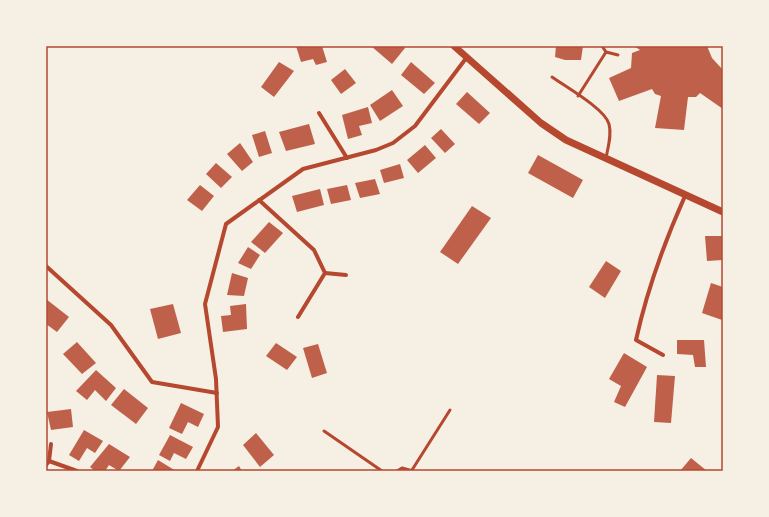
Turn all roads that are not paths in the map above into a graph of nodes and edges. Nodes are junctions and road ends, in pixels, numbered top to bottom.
1 (454, 46) edge
2 (602, 46) edge
3 (606, 52) junction
4 (618, 55) dead end
5 (467, 58) junction
6 (552, 77) dead end
7 (578, 96) junction
8 (319, 112) dead end
9 (347, 158) junction
10 (606, 158) junction
11 (686, 196) junction
12 (259, 200) junction
13 (723, 212) edge
14 (46, 266) edge
15 (325, 273) junction
16 (346, 275) dead end
17 (298, 317) dead end
18 (663, 355) dead end
19 (217, 393) junction
20 (450, 410) dead end
21 (324, 431) dead end
22 (51, 444) dead end
23 (49, 461) junction
24 (46, 465) edge
25 (77, 471) edge
26 (197, 471) edge
27 (382, 471) edge
28 (397, 471) edge
29 (412, 471) edge

1 - 5 street
2 - 3 lane
3 - 4 lane
3 - 7 lane
5 - 9 street
5 - 10 street
6 - 7 lane
7 - 10 lane
8 - 9 street
9 - 12 street
10 - 11 street
11 - 13 street
11 - 18 street
12 - 15 street
12 - 19 street
14 - 19 street
15 - 16 street
15 - 17 street
19 - 26 street
20 - 29 lane
21 - 27 lane
22 - 23 street
23 - 24 street
23 - 25 street
28 - 29 lane

